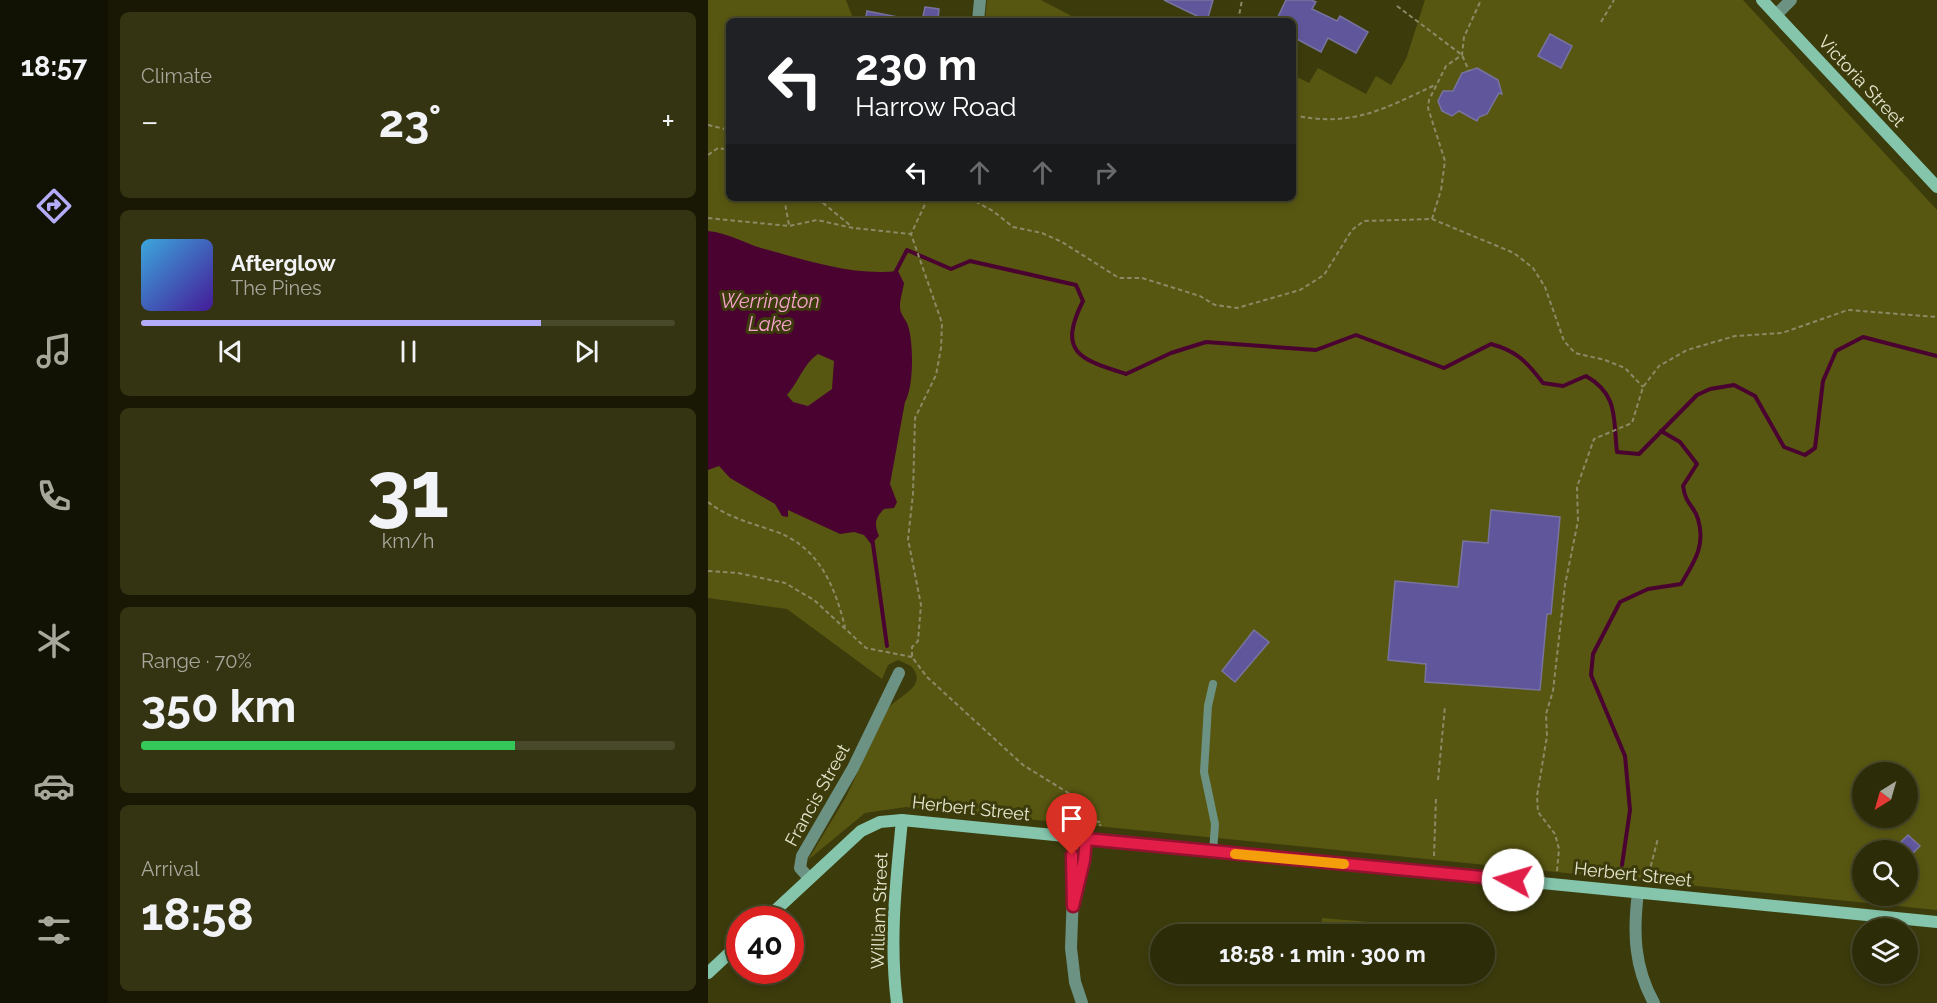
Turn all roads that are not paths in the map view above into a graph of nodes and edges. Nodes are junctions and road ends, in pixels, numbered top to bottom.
1 (980, 0) edge
2 (1762, 0) edge
3 (1791, 0) edge
4 (1776, 15) junction
5 (978, 18) edge
6 (1937, 187) edge
7 (899, 673) dead end
8 (1213, 684) dead end
9 (902, 820) junction
10 (1086, 839) junction
11 (1213, 852) junction
12 (809, 878) junction
13 (1641, 893) junction
14 (780, 906) edge
15 (1937, 922) edge
16 (726, 957) edge
17 (708, 973) edge
18 (897, 1003) edge
19 (1082, 1003) edge
20 (1654, 1003) edge

1 - 5 street
2 - 4 street, Victoria Street
3 - 4 street
4 - 6 street, Victoria Street
7 - 12 street, Francis Street
8 - 11 lane
9 - 10 street, Herbert Street
9 - 12 street, Herbert Street
9 - 18 street, William Street
10 - 11 street, Herbert Street
10 - 19 street
11 - 13 street, Herbert Street
12 - 14 street
13 - 15 street, Herbert Street
13 - 20 street
16 - 17 street

